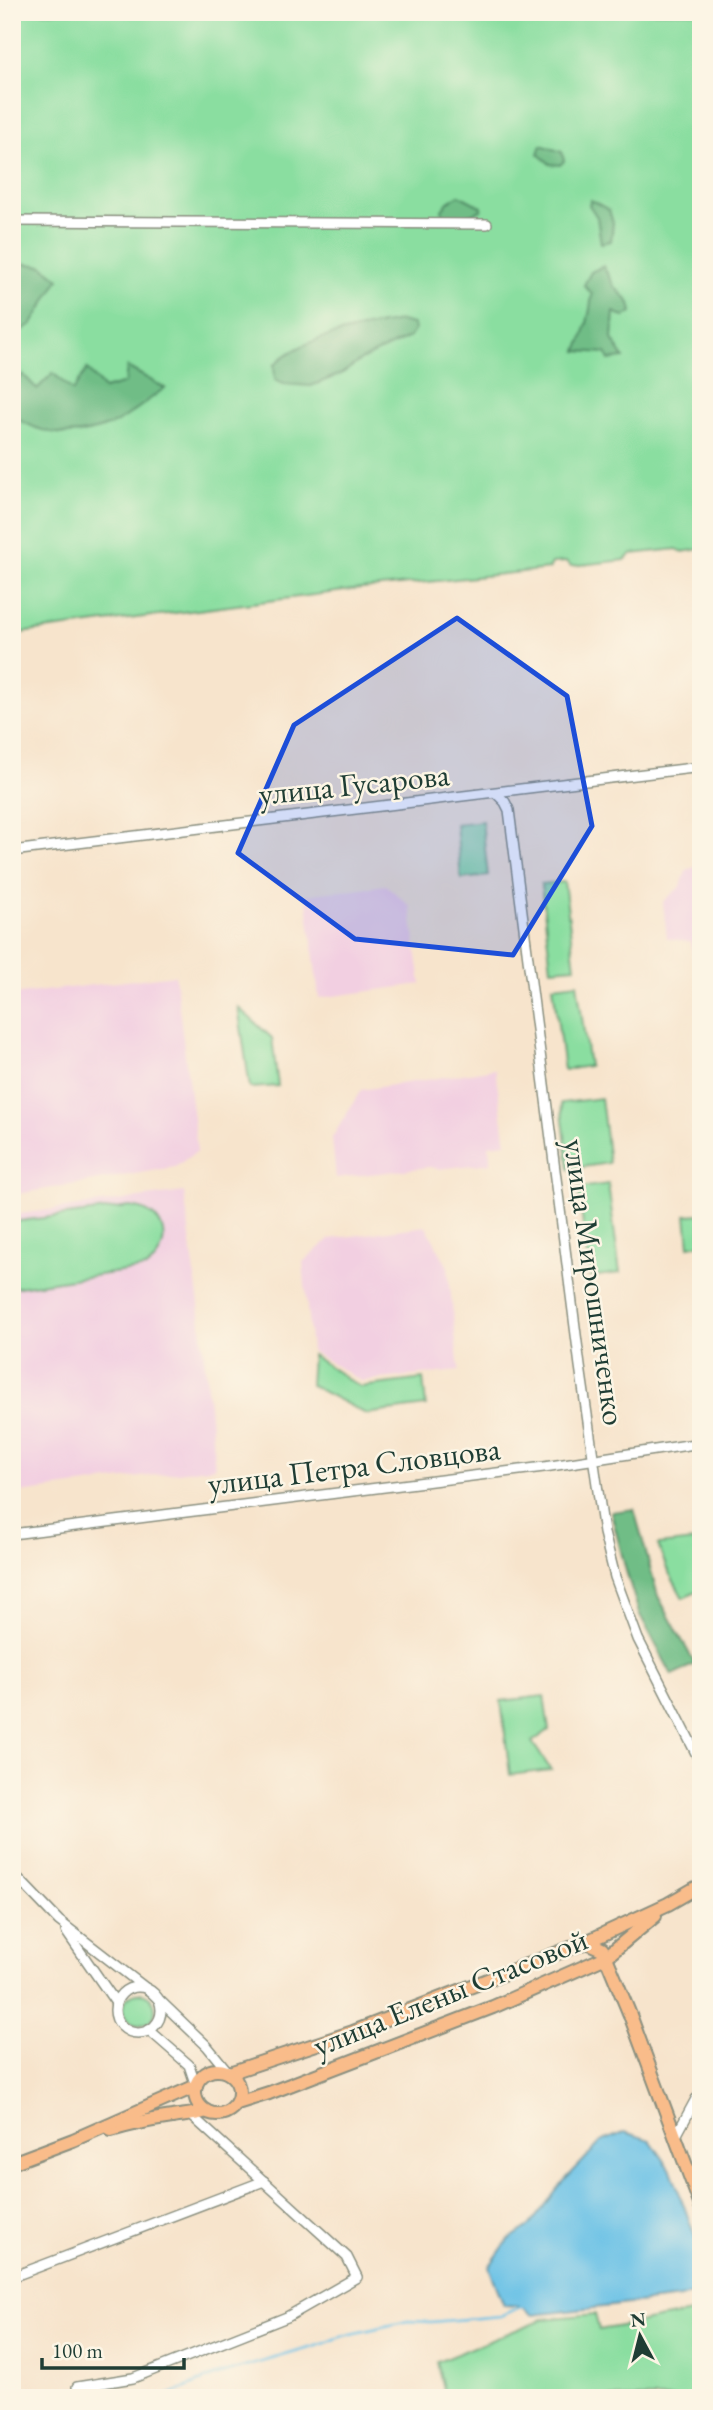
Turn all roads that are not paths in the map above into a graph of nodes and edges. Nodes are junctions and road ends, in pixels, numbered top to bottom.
1 (12, 221) edge
2 (487, 224) dead end
3 (701, 767) edge
4 (496, 793) junction
5 (12, 851) edge
6 (701, 1443) edge
7 (594, 1460) junction
8 (12, 1534) edge
9 (701, 1763) edge
10 (12, 1872) edge
11 (701, 1885) edge
12 (668, 1904) junction
13 (59, 1921) junction
14 (586, 1942) junction
15 (606, 1957) junction
16 (152, 1993) junction
17 (116, 2003) junction
18 (149, 2030) junction
19 (229, 2073) junction
20 (196, 2086) junction
21 (701, 2096) edge
22 (237, 2103) junction
23 (206, 2111) junction
24 (192, 2116) junction
25 (676, 2136) junction
26 (73, 2140) junction
27 (12, 2163) edge
28 (264, 2181) junction
29 (701, 2206) edge
30 (12, 2277) edge
31 (77, 2387) dead end

1 - 2 street
3 - 4 street, улица Гусарова
4 - 5 street, улица Гусарова
4 - 7 street, улица Мирошниченко
6 - 7 street, улица Петра Словцова
7 - 8 street, улица Петра Словцова
7 - 9 street, улица Мирошниченко
10 - 13 street
11 - 12 main road, улица Елены Стасовой
12 - 14 main road, улица Елены Стасовой
12 - 15 main road, улица Елены Стасовой
13 - 16 street
13 - 17 street
14 - 15 main road
14 - 19 main road, улица Елены Стасовой
15 - 22 main road, улица Елены Стасовой
15 - 25 main road
16 - 17 street
16 - 18 street
16 - 19 street
17 - 18 street
18 - 20 street
19 - 20 main road
19 - 22 main road
20 - 23 main road
20 - 26 main road
21 - 25 street
22 - 23 main road
23 - 24 main road
24 - 26 main road
24 - 28 street
25 - 29 main road
26 - 27 main road
28 - 30 street
28 - 31 street

